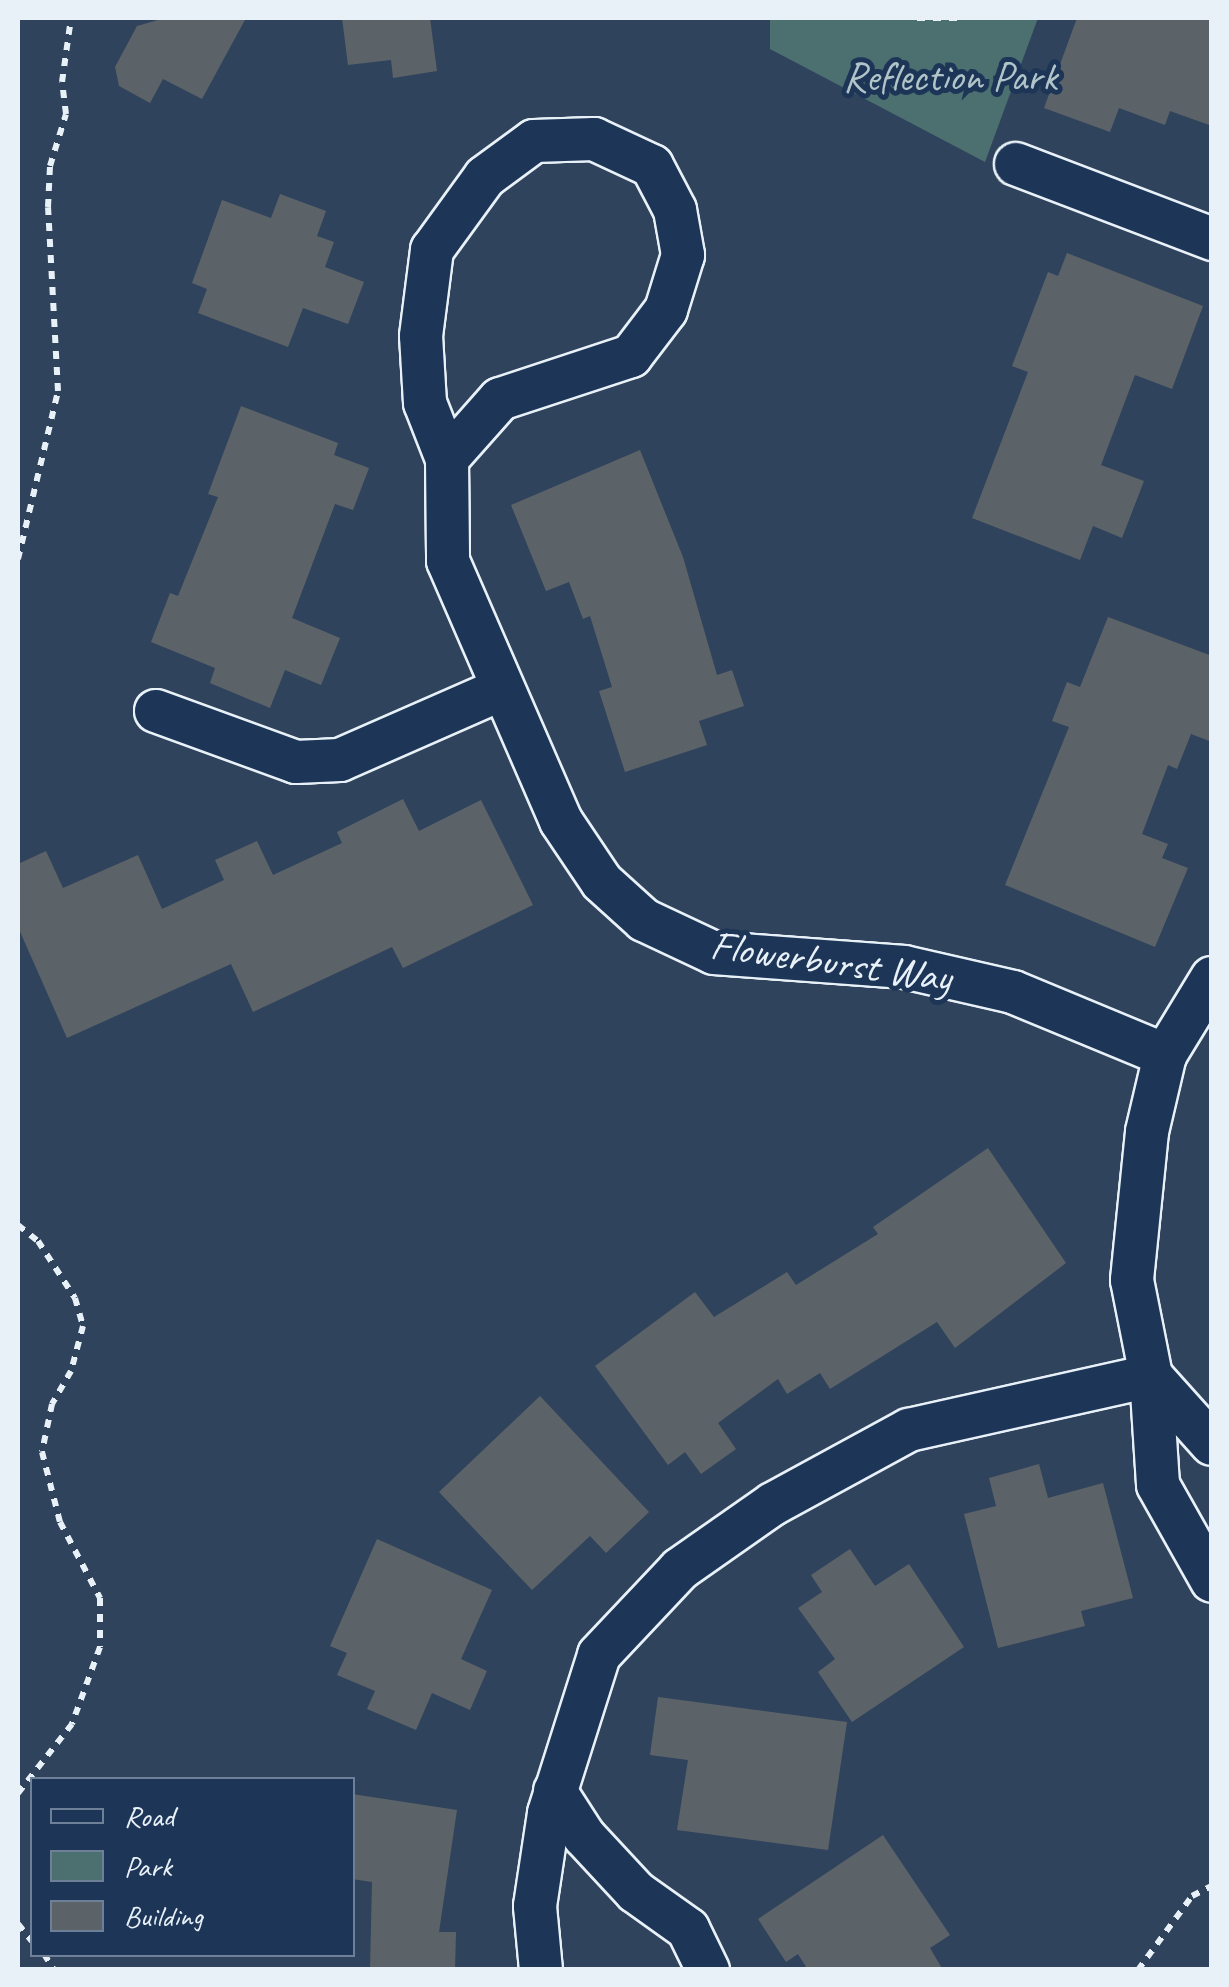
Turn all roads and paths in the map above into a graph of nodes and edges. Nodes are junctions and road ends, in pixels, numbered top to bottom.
1 (71, 18) edge
2 (917, 18) edge
3 (960, 18) edge
4 (1016, 164) dead end
5 (1212, 239) edge
6 (446, 459) junction
7 (18, 559) edge
8 (502, 688) junction
9 (156, 711) dead end
10 (1212, 978) edge
11 (1166, 1055) junction
12 (18, 1226) edge
13 (1150, 1376) junction
14 (1212, 1444) edge
15 (1212, 1582) edge
16 (31, 1777) edge
17 (555, 1792) junction
18 (1212, 1886) edge
19 (541, 1970) edge
20 (708, 1970) edge
21 (1138, 1970) edge

1 - 7 path
2 - 3 path
4 - 5 street
6 - 6 street, Flowerburst Way
6 - 8 street, Flowerburst Way
8 - 9 street
8 - 11 street, Flowerburst Way
10 - 11 street
11 - 13 street
12 - 16 path
13 - 14 street
13 - 15 street
13 - 17 street
17 - 19 street
17 - 20 street
18 - 21 path

